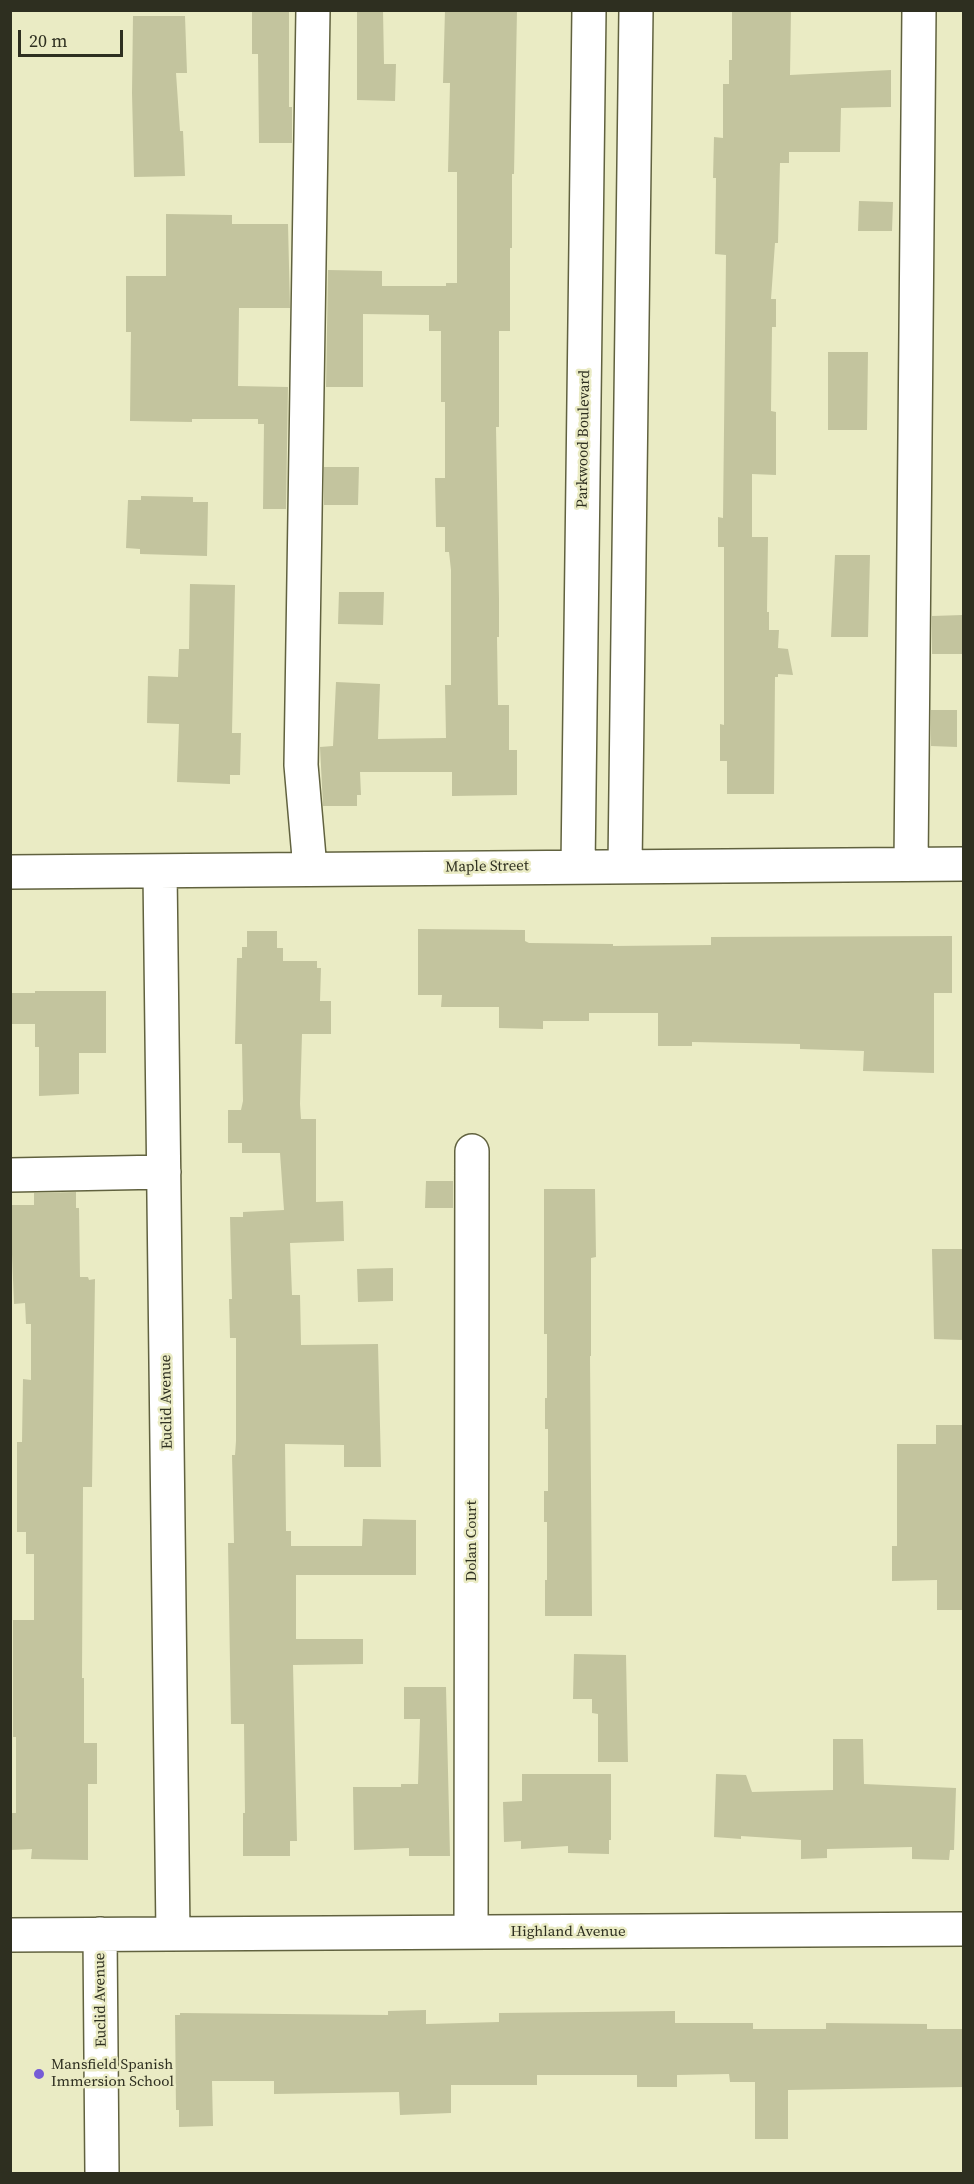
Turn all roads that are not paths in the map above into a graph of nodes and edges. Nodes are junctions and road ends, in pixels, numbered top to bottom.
1 (313, 10) edge
2 (589, 10) edge
3 (636, 10) edge
4 (919, 10) edge
5 (911, 864) junction
6 (963, 864) edge
7 (625, 866) junction
8 (578, 867) junction
9 (310, 869) junction
10 (160, 871) junction
11 (10, 872) edge
12 (472, 1151) dead end
13 (164, 1172) junction
14 (10, 1175) edge
15 (963, 1929) edge
16 (471, 1932) junction
17 (100, 1934) junction
18 (173, 1934) junction
19 (10, 1935) edge
20 (102, 2174) edge

1 - 9 street
2 - 8 street, Parkwood Boulevard
3 - 7 street
4 - 5 street
5 - 6 street, Maple Street
5 - 7 street, Maple Street
7 - 8 street, Maple Street
8 - 9 street, Maple Street
9 - 10 street, Maple Street
10 - 11 street, Maple Street
10 - 13 street, Euclid Avenue
12 - 16 street, Dolan Court
13 - 14 street
13 - 18 street, Euclid Avenue
15 - 16 street, Highland Avenue
16 - 18 street, Highland Avenue
17 - 18 street, Highland Avenue
17 - 19 street
17 - 20 street, Euclid Avenue

